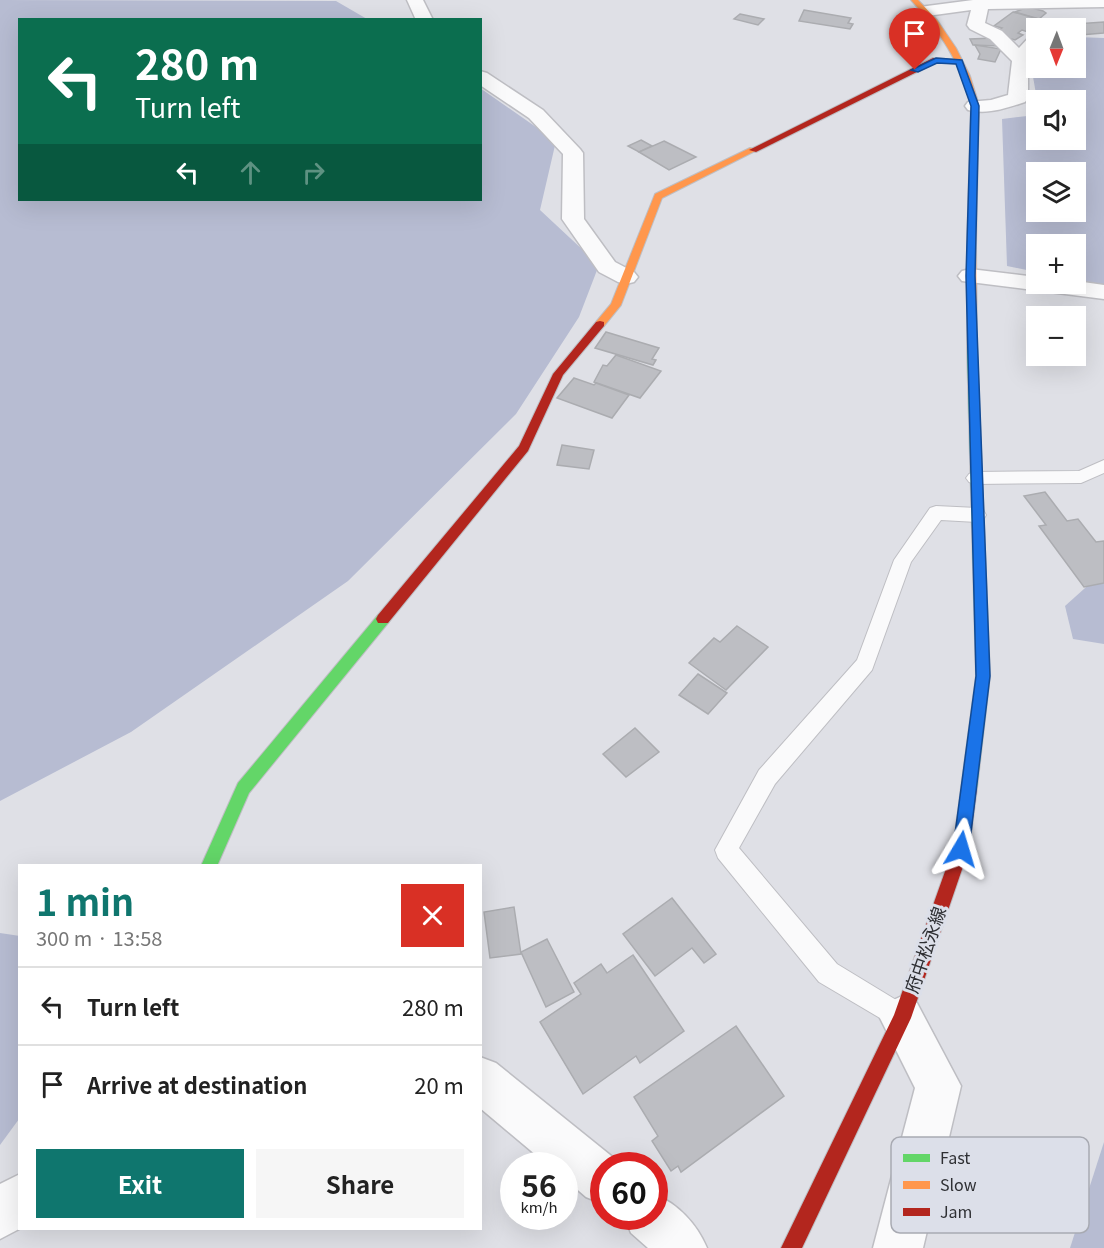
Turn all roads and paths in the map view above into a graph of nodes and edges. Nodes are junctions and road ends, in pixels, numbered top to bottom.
1 (415, 0) edge
2 (1104, 2) edge
3 (981, 4) junction
4 (921, 5) edge
5 (1066, 17) dead end
6 (424, 18) edge
7 (1026, 53) edge
8 (1021, 59) junction
9 (959, 62) junction
10 (482, 78) edge
11 (975, 106) junction
12 (970, 276) junction
13 (626, 277) junction
14 (1104, 292) edge
15 (1104, 466) edge
16 (975, 478) junction
17 (977, 514) junction
18 (210, 864) edge
19 (902, 1018) junction
20 (482, 1081) edge
21 (925, 1137) edge
22 (590, 1169) edge
23 (18, 1200) edge
24 (0, 1215) edge
25 (664, 1230) edge
26 (902, 1233) edge
27 (682, 1248) edge
28 (791, 1248) edge
29 (898, 1248) edge

1 - 6 street
2 - 3 street
2 - 5 street
3 - 4 street
3 - 8 street
4 - 9 main road, 府中松永線
7 - 8 street
8 - 11 street
9 - 11 main road, 府中松永線
9 - 13 main road
10 - 13 street
11 - 12 main road, 府中松永線
12 - 14 street
12 - 16 main road, 府中松永線
13 - 18 main road
15 - 16 lane
16 - 17 main road, 府中松永線
17 - 19 main road, 府中松永線
17 - 19 lane
19 - 21 street
19 - 28 main road, 府中松永線
20 - 22 street
23 - 24 street
25 - 27 street
26 - 29 street

